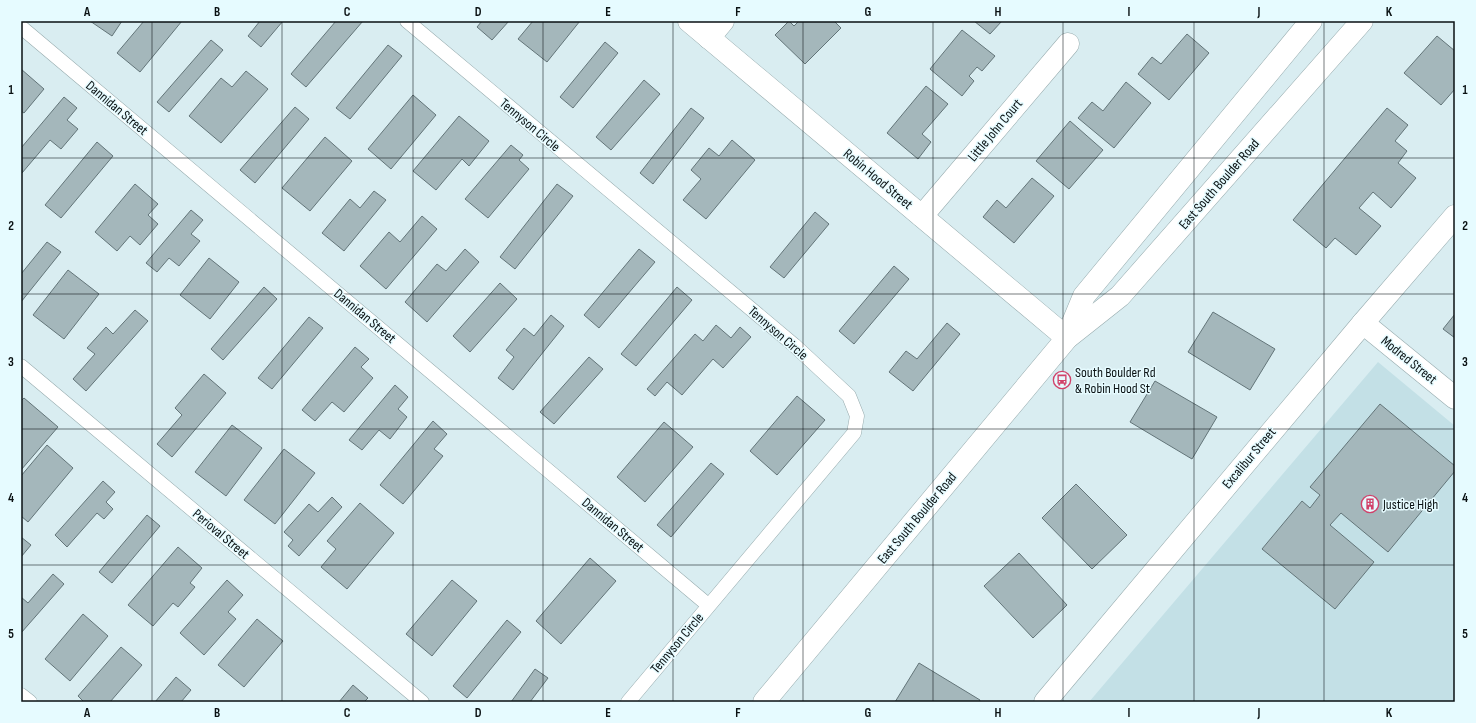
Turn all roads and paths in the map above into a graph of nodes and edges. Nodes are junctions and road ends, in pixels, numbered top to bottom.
1 (407, 21) edge
2 (689, 21) edge
3 (723, 21) edge
4 (1311, 21) edge
5 (1362, 21) edge
6 (21, 27) edge
7 (709, 38) junction
8 (1068, 44) dead end
9 (922, 216) junction
10 (1455, 216) edge
11 (1363, 323) junction
12 (1067, 338) junction
13 (21, 366) edge
14 (1455, 398) edge
15 (708, 605) junction
16 (21, 695) edge
17 (766, 701) edge
18 (30, 702) edge
19 (422, 702) edge
20 (628, 702) edge
21 (1044, 702) edge

1 - 15 lane, Tennyson Circle
2 - 7 street, Robin Hood Street
3 - 7 street
4 - 12 street, East South Boulder Road
5 - 12 street, East South Boulder Road
6 - 15 lane, Dannidan Street
7 - 9 street, Robin Hood Street
8 - 9 street, Little John Court
9 - 12 street, Robin Hood Street
10 - 11 street, Excalibur Street
11 - 14 street, Modred Street
11 - 21 street, Excalibur Street
12 - 17 street, East South Boulder Road
13 - 19 lane, Perioval Street
15 - 20 lane, Tennyson Circle
16 - 18 lane

